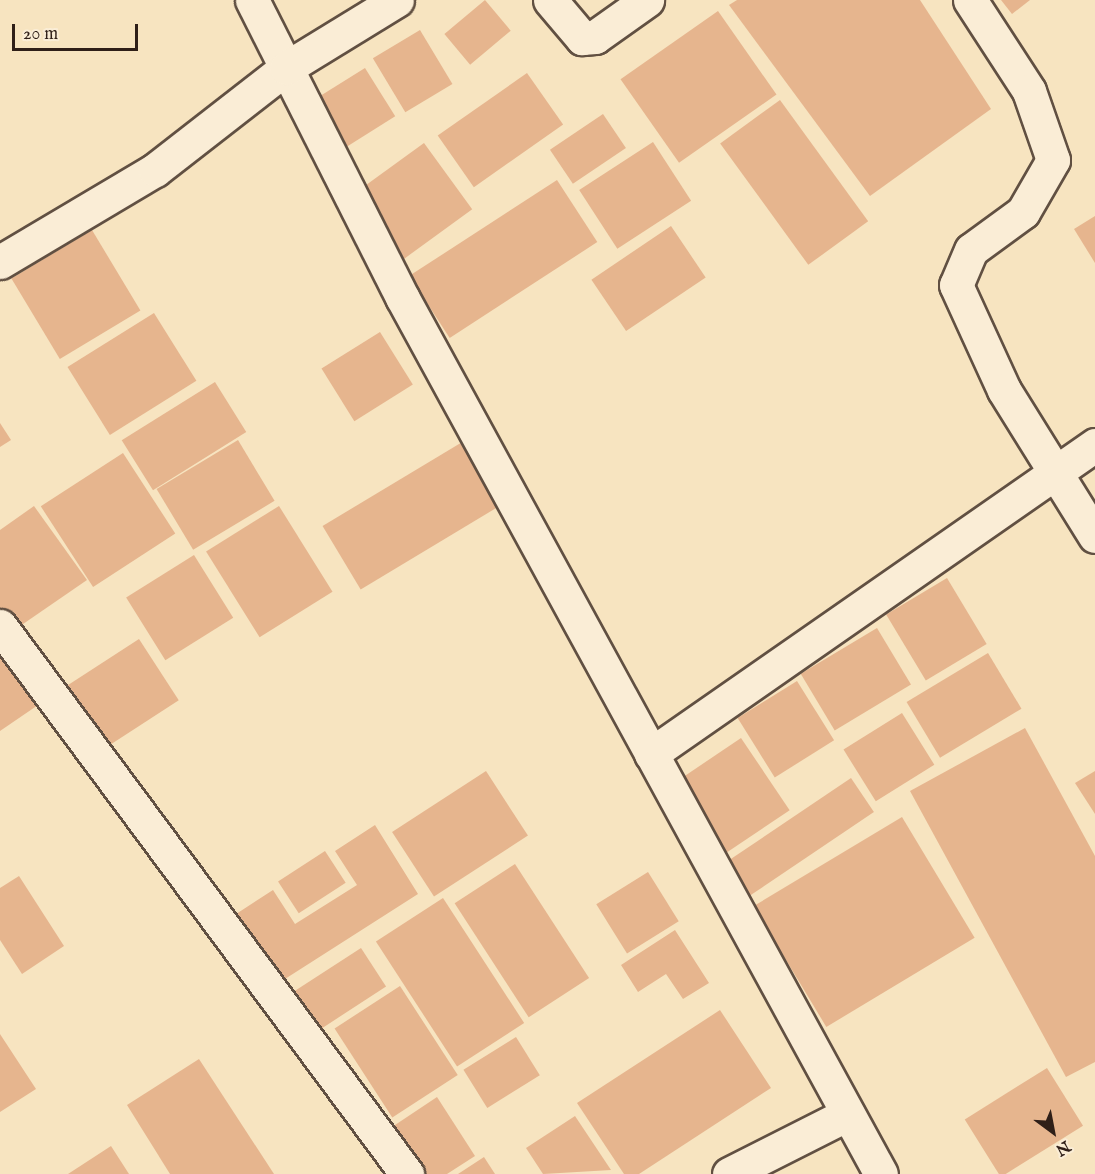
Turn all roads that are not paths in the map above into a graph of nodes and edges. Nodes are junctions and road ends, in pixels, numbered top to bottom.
1 (252, 0) edge
2 (397, 0) edge
3 (550, 0) edge
4 (647, 0) edge
5 (970, 0) edge
6 (286, 68) junction
7 (0, 262) edge
8 (1095, 444) edge
9 (1057, 475) junction
10 (1095, 536) edge
11 (0, 626) edge
12 (651, 754) junction
13 (848, 1114) junction
14 (407, 1174) edge
15 (729, 1174) edge
16 (881, 1174) edge

1 - 6 street
2 - 6 street
3 - 4 street
5 - 9 street
6 - 7 street
6 - 12 street
8 - 9 street
9 - 10 street
9 - 12 street
11 - 14 street
12 - 13 street
13 - 15 street
13 - 16 street

